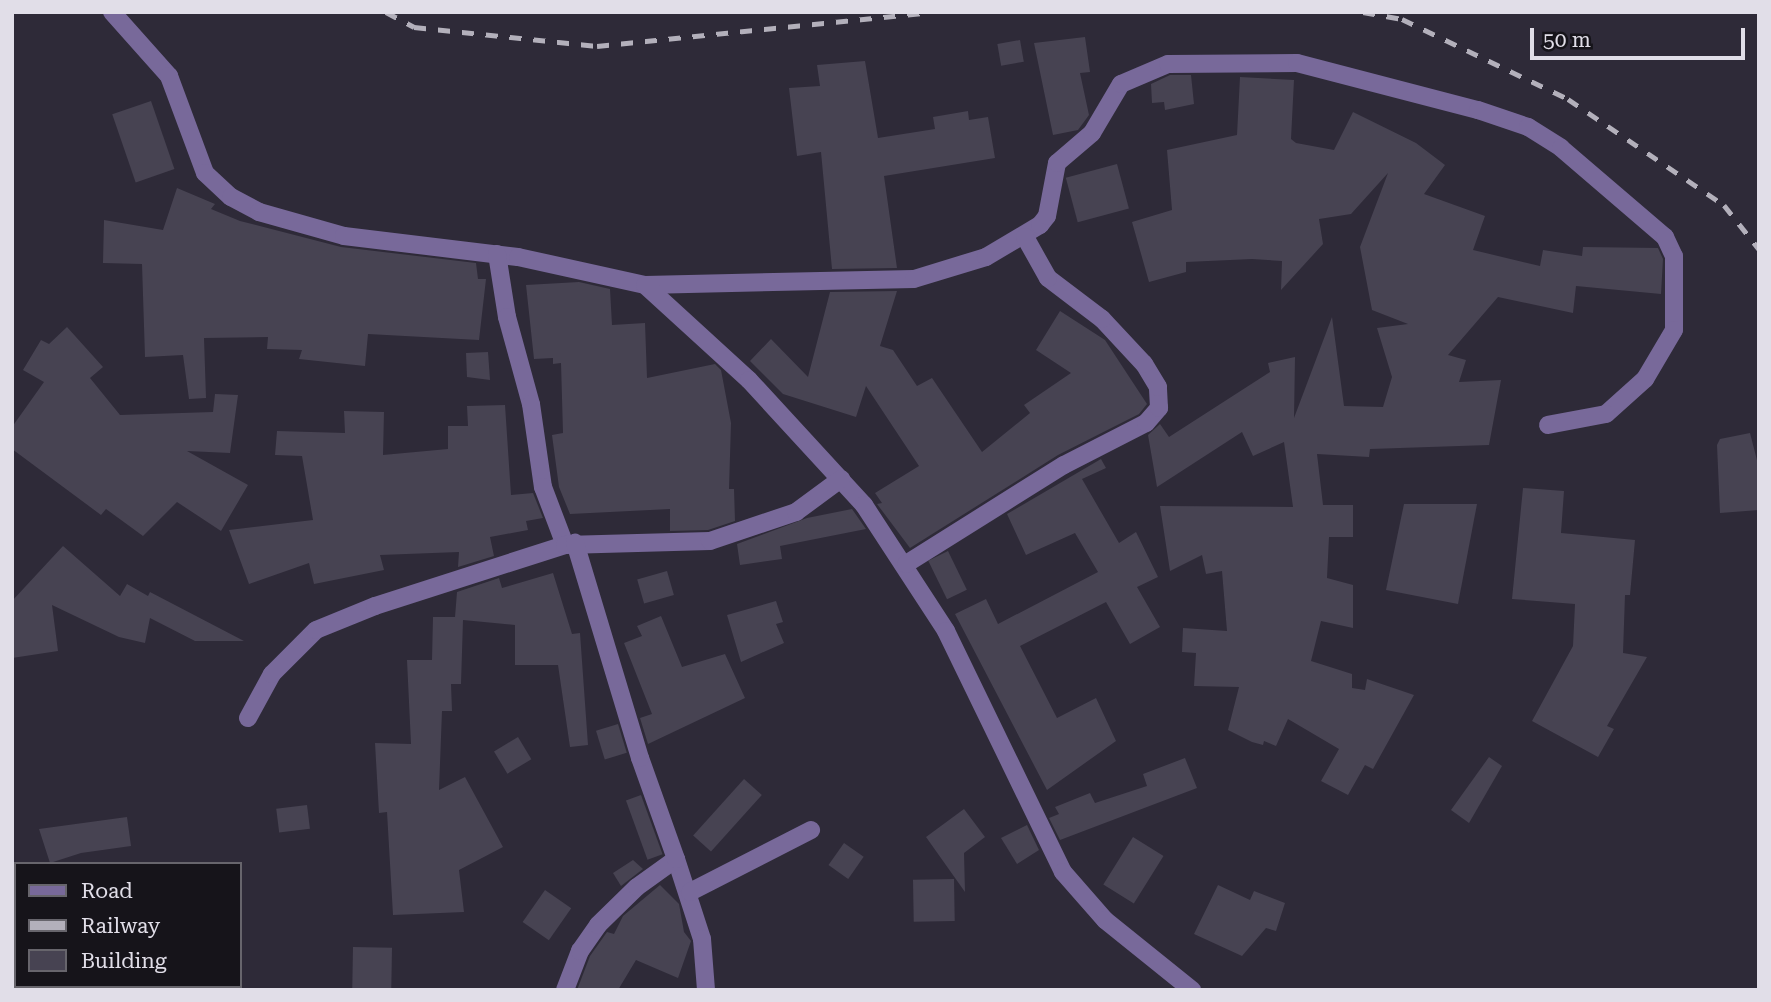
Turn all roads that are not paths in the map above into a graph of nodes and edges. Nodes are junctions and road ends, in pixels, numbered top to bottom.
1 (112, 12) edge
2 (1025, 237) junction
3 (497, 254) junction
4 (645, 285) junction
5 (1548, 425) dead end
6 (841, 478) junction
7 (570, 544) junction
8 (905, 564) junction
9 (248, 718) dead end
10 (811, 830) dead end
11 (677, 859) junction
12 (690, 892) junction
13 (565, 990) edge
14 (706, 990) edge
15 (1192, 990) edge

1 - 3 street
2 - 4 street
2 - 5 street
2 - 8 street
3 - 4 street
3 - 7 street
4 - 6 street
6 - 7 street
6 - 8 street
7 - 9 street
7 - 11 street
8 - 15 street
10 - 12 street
11 - 12 street
11 - 13 street
12 - 14 street

